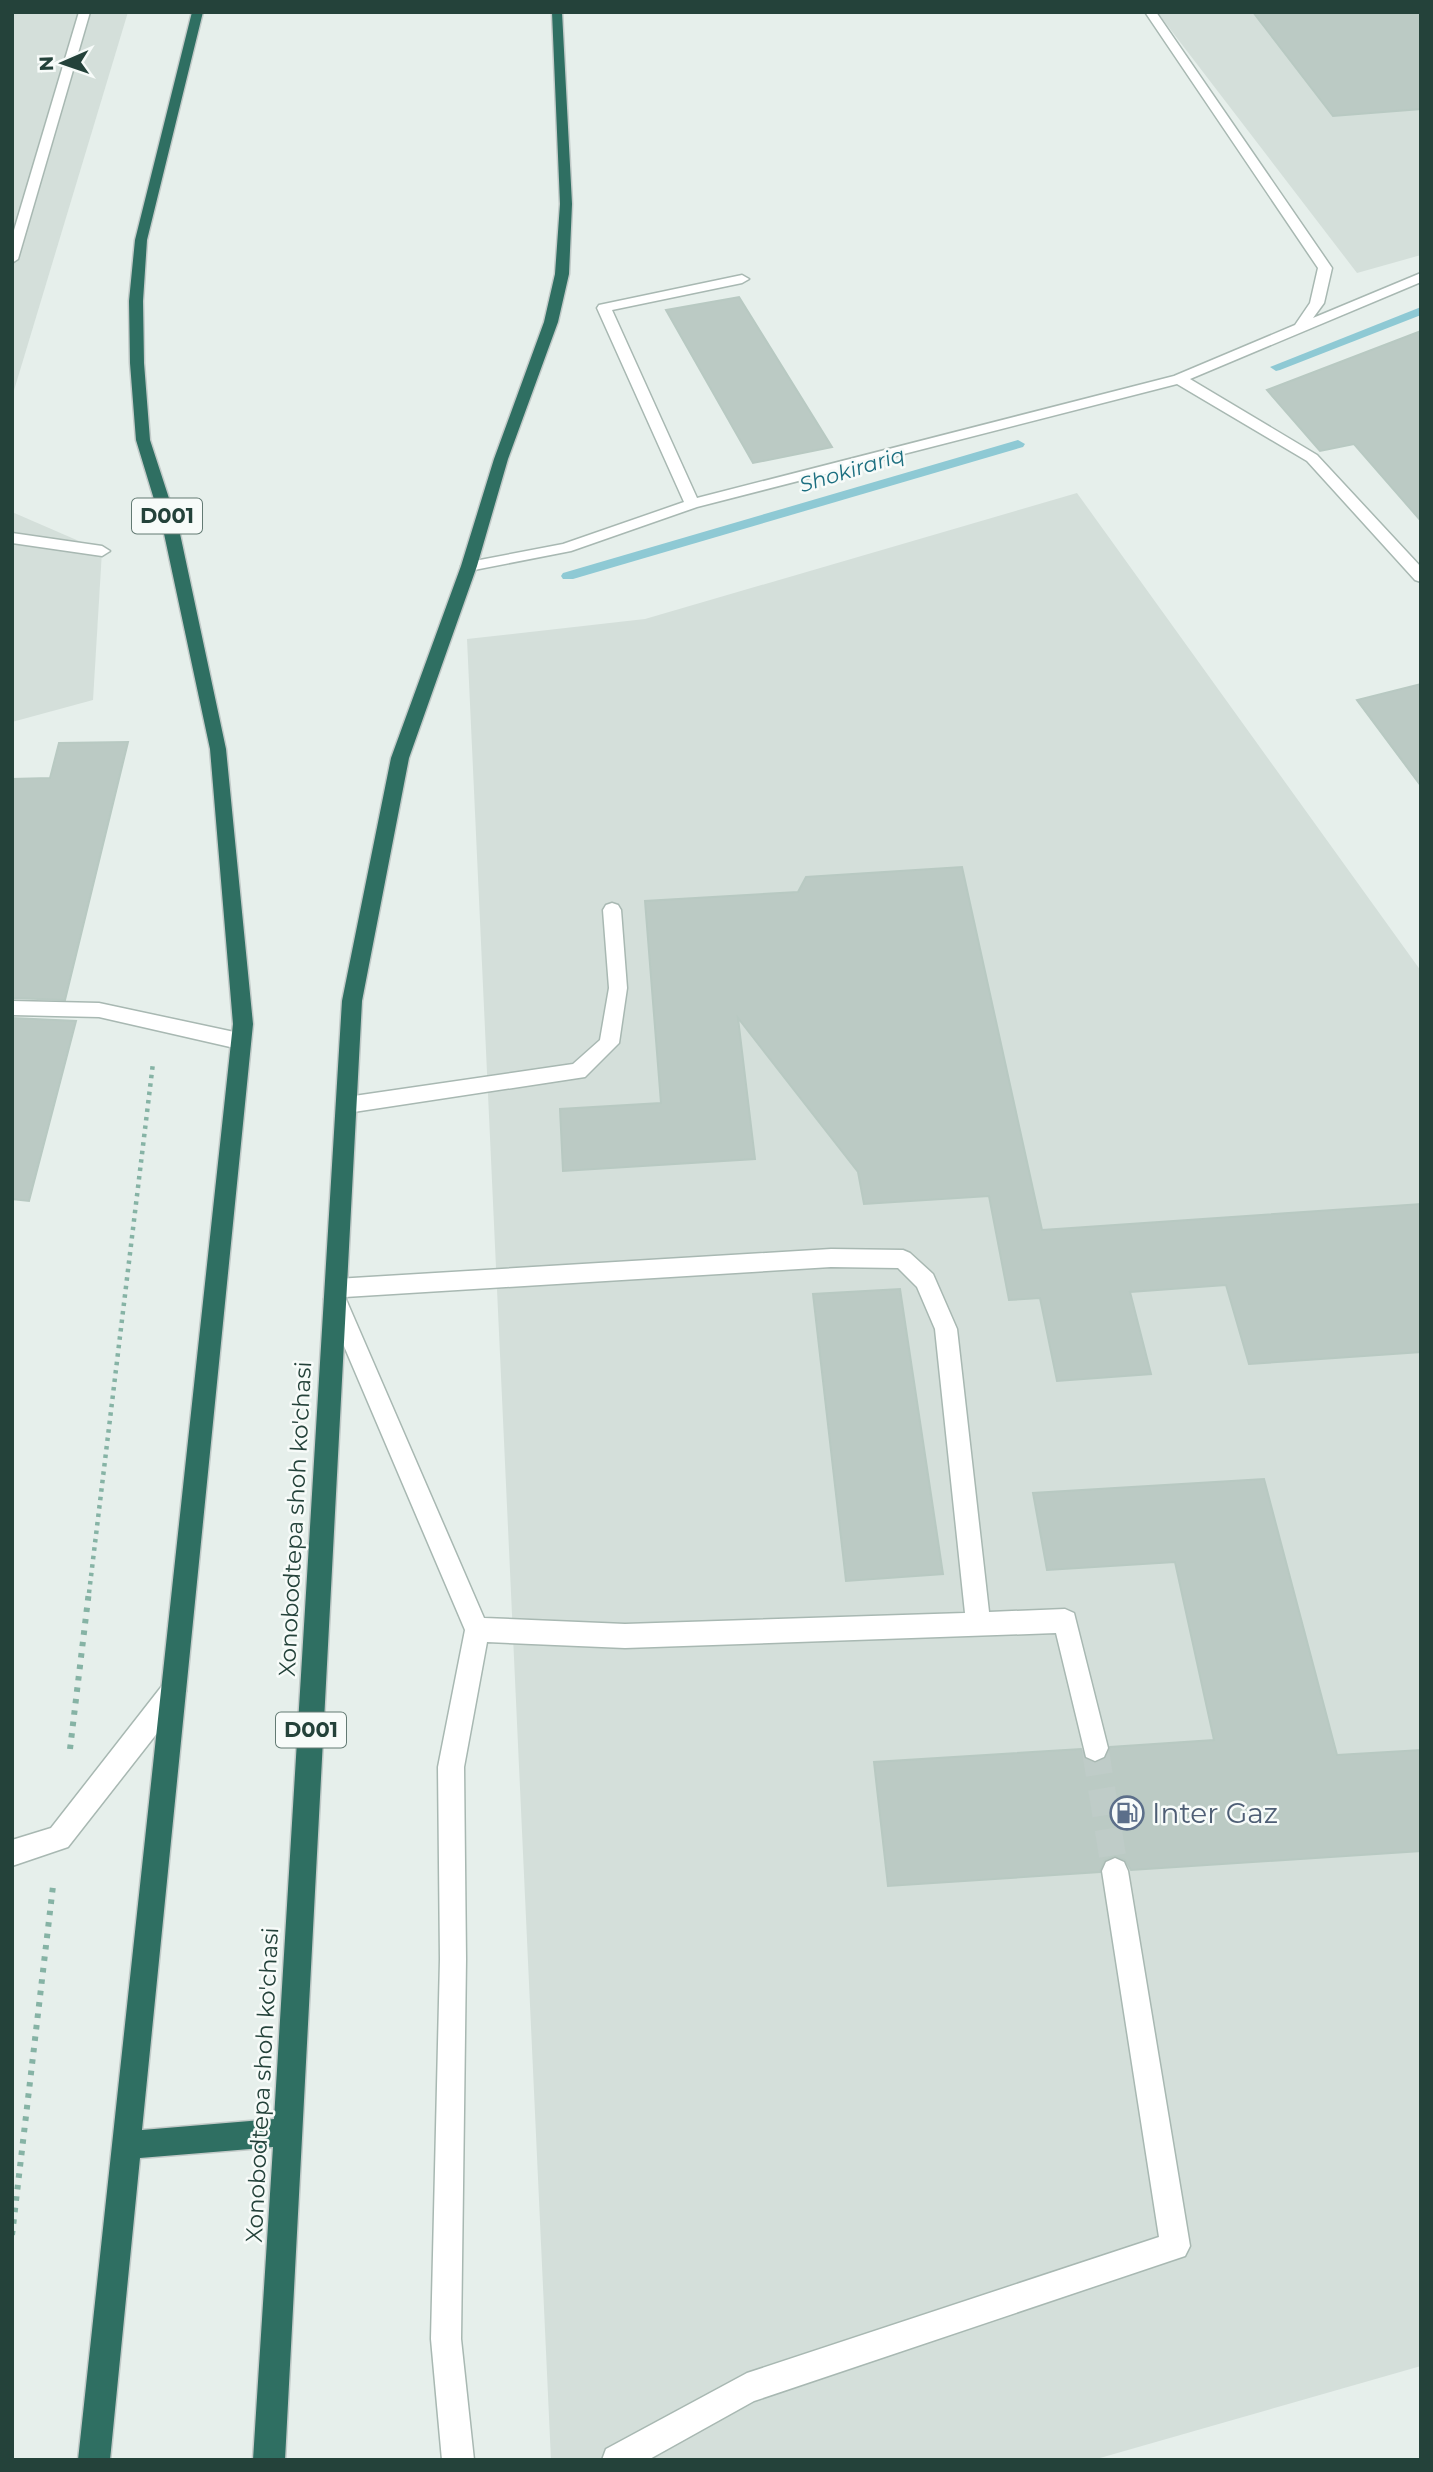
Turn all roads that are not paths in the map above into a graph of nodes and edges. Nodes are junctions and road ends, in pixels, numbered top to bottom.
1 (85, 12) edge
2 (198, 12) edge
3 (557, 12) edge
4 (1150, 12) edge
5 (30, 196) junction
6 (12, 197) edge
7 (12, 259) edge
8 (1421, 276) edge
9 (742, 279) dead end
10 (1300, 326) junction
11 (1179, 379) junction
12 (692, 503) junction
13 (12, 538) edge
14 (102, 551) dead end
15 (469, 566) junction
16 (1421, 577) edge
17 (612, 909) dead end
18 (12, 1008) edge
19 (241, 1032) junction
20 (347, 1105) junction
21 (335, 1293) junction
22 (978, 1625) junction
23 (477, 1630) junction
24 (174, 1691) junction
25 (1095, 1748) tunnel mouth
26 (12, 1853) edge
27 (1115, 1871) tunnel mouth
28 (287, 2132) junction
29 (127, 2145) junction
30 (94, 2460) edge
31 (269, 2460) edge
32 (458, 2460) edge
33 (617, 2460) edge

1 - 5 lane
2 - 19 highway, D001
3 - 15 highway, D001
4 - 10 lane
5 - 6 lane
5 - 7 lane
8 - 10 lane
9 - 12 lane
10 - 11 lane
11 - 12 lane
11 - 16 lane
12 - 15 lane
13 - 14 lane
15 - 20 highway, Xonobodtepa shoh ko'chasi / D001
17 - 20 lane
18 - 19 lane
19 - 24 highway, D001
20 - 21 highway, Xonobodtepa shoh ko'chasi / D001
21 - 22 lane
21 - 23 lane
21 - 28 highway, Xonobodtepa shoh ko'chasi / D001
22 - 23 lane
22 - 25 lane
23 - 32 lane
24 - 26 lane
24 - 29 highway, D001
27 - 33 lane
28 - 29 highway
28 - 31 highway, Xonobodtepa shoh ko'chasi / D001
29 - 30 highway, D001

